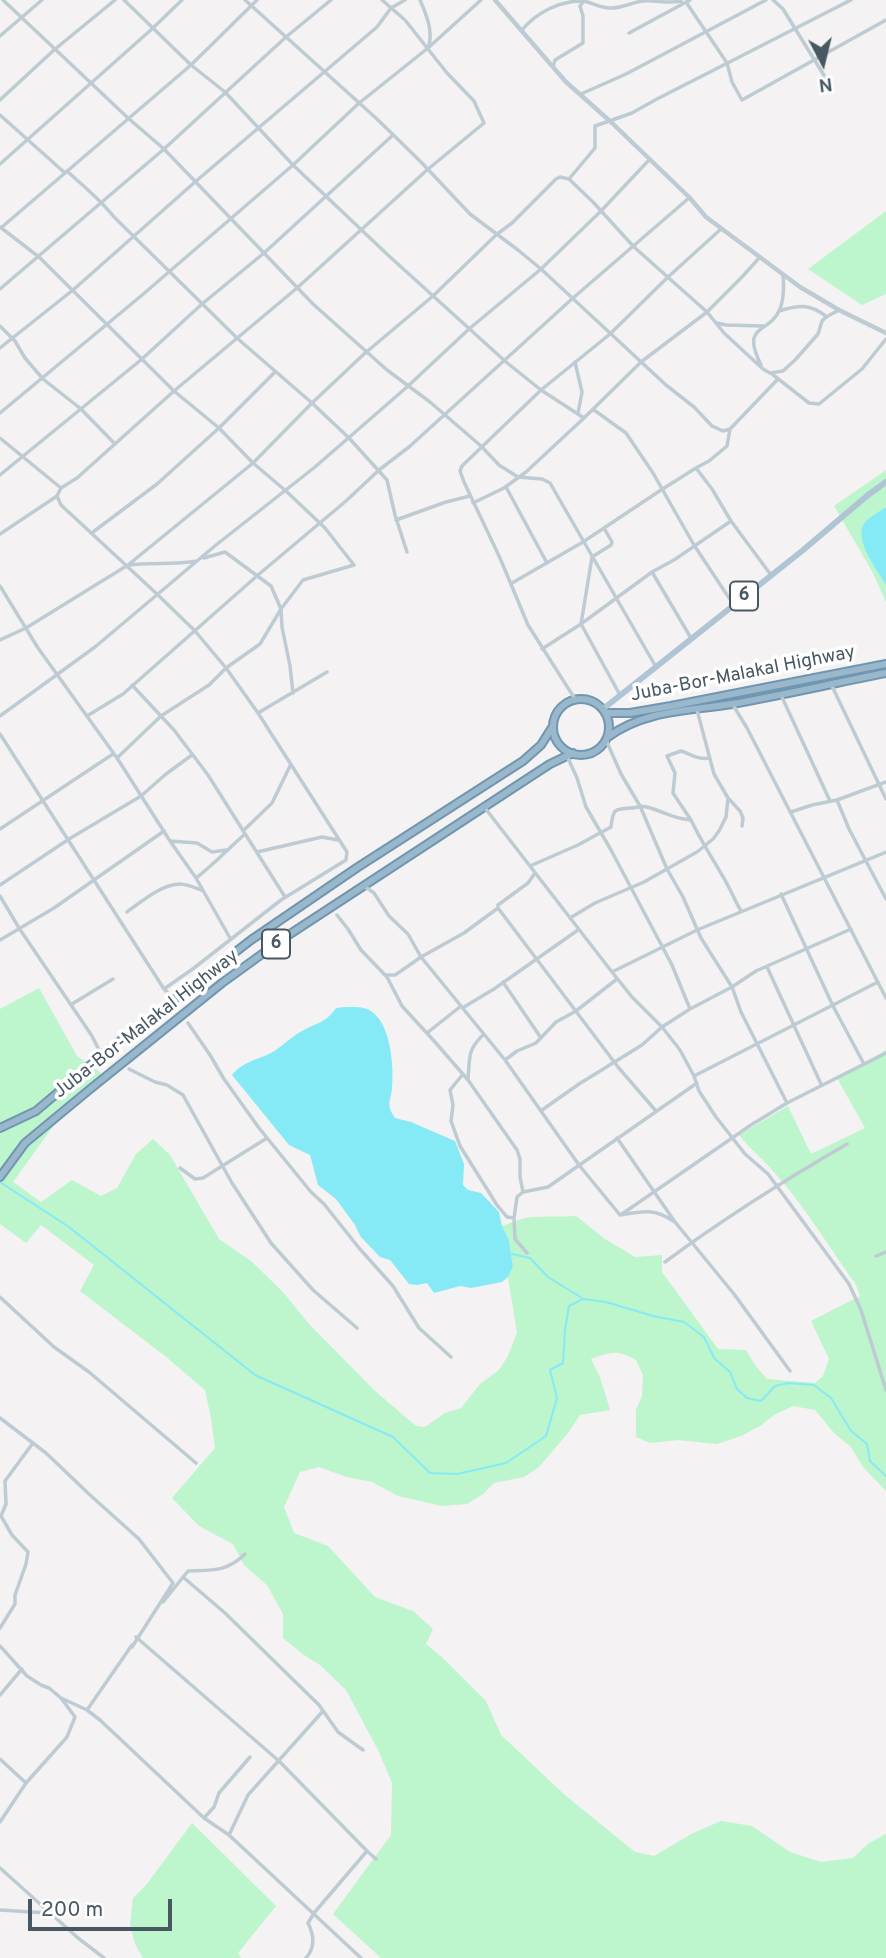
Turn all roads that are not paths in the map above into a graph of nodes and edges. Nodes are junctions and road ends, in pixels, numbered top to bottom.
1 (3, 0) edge
2 (42, 0) edge
3 (115, 0) edge
4 (124, 0) edge
5 (182, 0) edge
6 (245, 0) edge
7 (257, 0) edge
8 (331, 0) edge
9 (382, 0) edge
10 (405, 0) edge
11 (420, 0) edge
12 (481, 0) edge
13 (495, 0) edge
14 (584, 0) edge
15 (680, 0) edge
16 (766, 0) edge
17 (774, 0) edge
18 (851, 0) edge
19 (688, 1) edge
20 (251, 5) junction
21 (391, 8) junction
22 (22, 17) junction
23 (886, 20) edge
24 (795, 27) junction
25 (152, 28) junction
26 (522, 30) junction
27 (706, 32) junction
28 (629, 33) dead end
29 (0, 36) edge
30 (286, 37) junction
31 (428, 48) junction
32 (54, 50) junction
33 (814, 59) junction
34 (727, 64) junction
35 (191, 65) junction
36 (552, 67) junction
37 (323, 72) junction
38 (825, 77) dead end
39 (91, 84) junction
40 (225, 92) junction
41 (579, 95) junction
42 (0, 100) edge
43 (358, 104) junction
44 (0, 115) edge
45 (128, 118) junction
46 (611, 122) junction
47 (258, 128) junction
48 (393, 135) junction
49 (28, 140) junction
50 (164, 149) junction
51 (649, 160) junction
52 (0, 164) edge
53 (293, 165) junction
54 (427, 170) junction
55 (66, 172) junction
56 (569, 179) junction
57 (195, 182) junction
58 (324, 197) junction
59 (690, 197) junction
60 (102, 201) junction
61 (601, 211) junction
62 (230, 218) junction
63 (0, 228) edge
64 (721, 229) junction
65 (360, 230) junction
66 (496, 235) junction
67 (134, 237) junction
68 (634, 247) junction
69 (264, 253) junction
70 (39, 257) junction
71 (760, 257) junction
72 (541, 269) junction
73 (169, 271) junction
74 (783, 275) junction
75 (668, 277) junction
76 (298, 288) junction
77 (0, 289) edge
78 (73, 290) junction
79 (433, 296) junction
80 (573, 298) junction
81 (202, 304) junction
82 (839, 310) junction
83 (779, 311) junction
84 (707, 312) junction
85 (827, 317) junction
86 (715, 322) junction
87 (106, 325) junction
88 (0, 326) edge
89 (763, 326) junction
90 (469, 329) junction
91 (886, 333) edge
92 (610, 334) junction
93 (13, 338) junction
94 (238, 339) junction
95 (886, 339) edge
96 (0, 348) edge
97 (142, 359) junction
98 (575, 362) junction
99 (641, 362) junction
100 (763, 369) junction
101 (275, 372) junction
102 (770, 373) junction
103 (43, 379) junction
104 (778, 379) junction
105 (407, 387) junction
106 (541, 390) junction
107 (174, 391) junction
108 (312, 403) junction
109 (81, 409) junction
110 (594, 410) junction
111 (0, 413) edge
112 (578, 413) junction
113 (444, 416) junction
114 (584, 418) junction
115 (219, 428) junction
116 (730, 429) junction
117 (0, 438) edge
118 (349, 438) junction
119 (115, 444) junction
120 (481, 446) junction
121 (24, 457) junction
122 (253, 463) junction
123 (696, 468) junction
124 (379, 470) junction
125 (0, 475) edge
126 (519, 477) junction
127 (886, 482) edge
128 (506, 486) junction
129 (61, 488) junction
130 (661, 490) junction
131 (286, 491) junction
132 (57, 496) junction
133 (470, 496) junction
134 (473, 503) junction
135 (396, 520) junction
136 (731, 521) junction
137 (320, 524) junction
138 (604, 528) junction
139 (92, 533) junction
140 (0, 534) edge
141 (583, 542) junction
142 (694, 545) junction
143 (407, 552) dead end
144 (592, 557) junction
145 (197, 561) junction
146 (547, 563) junction
147 (128, 565) junction
148 (652, 572) junction
149 (257, 575) junction
150 (771, 575) junction
151 (512, 583) junction
152 (0, 586) edge
153 (158, 596) junction
154 (617, 598) junction
155 (729, 598) dead end
156 (281, 609) junction
157 (581, 624) junction
158 (26, 628) junction
159 (195, 631) junction
160 (691, 638) junction
161 (0, 640) edge
162 (542, 649) junction
163 (886, 664) edge
164 (226, 667) junction
165 (656, 667) junction
166 (327, 672) dead end
167 (886, 673) edge
168 (58, 676) junction
169 (831, 684) junction
170 (132, 685) junction
171 (293, 693) junction
172 (780, 694) junction
173 (620, 695) junction
174 (575, 699) junction
175 (732, 704) junction
176 (697, 708) junction
177 (604, 711) junction
178 (258, 713) junction
179 (0, 716) edge
180 (87, 716) junction
181 (161, 716) junction
182 (553, 726) junction
183 (0, 734) edge
184 (607, 738) junction
185 (192, 755) junction
186 (570, 755) junction
187 (115, 756) junction
188 (709, 758) junction
189 (291, 764) junction
190 (886, 782) edge
191 (879, 785) junction
192 (141, 796) junction
193 (728, 798) junction
194 (886, 799) edge
195 (43, 800) junction
196 (837, 800) junction
197 (830, 801) junction
198 (640, 806) junction
199 (485, 808) junction
200 (791, 813) junction
201 (691, 820) junction
202 (742, 826) dead end
203 (0, 830) edge
204 (164, 831) junction
205 (244, 832) junction
206 (602, 833) junction
207 (69, 839) junction
208 (170, 841) junction
209 (340, 841) junction
210 (704, 846) junction
211 (228, 849) junction
212 (256, 852) junction
213 (886, 852) edge
214 (865, 861) junction
215 (530, 866) junction
216 (667, 869) junction
217 (535, 873) junction
218 (823, 876) junction
219 (196, 878) junction
220 (95, 880) junction
221 (0, 885) edge
222 (362, 885) junction
223 (631, 889) junction
224 (203, 891) junction
225 (781, 894) junction
226 (0, 895) edge
227 (285, 897) junction
228 (886, 900) edge
229 (498, 908) junction
230 (741, 911) junction
231 (127, 912) dead end
232 (337, 915) dead end
233 (570, 918) junction
234 (19, 928) junction
235 (851, 929) junction
236 (578, 930) junction
237 (697, 930) junction
238 (230, 938) junction
239 (0, 940) edge
240 (662, 946) junction
241 (807, 947) junction
242 (421, 957) junction
243 (538, 958) junction
244 (767, 967) junction
245 (612, 972) junction
246 (384, 975) junction
247 (113, 979) dead end
248 (617, 979) junction
249 (503, 982) junction
250 (878, 982) junction
251 (732, 987) junction
252 (164, 989) junction
253 (886, 998) edge
254 (174, 999) junction
255 (72, 1004) junction
256 (833, 1006) junction
257 (463, 1007) junction
258 (690, 1009) junction
259 (576, 1011) junction
260 (188, 1023) dead end
261 (794, 1025) junction
262 (662, 1027) junction
263 (427, 1033) junction
264 (484, 1034) junction
265 (541, 1038) junction
266 (758, 1045) junction
267 (886, 1053) edge
268 (102, 1055) junction
269 (505, 1060) junction
270 (615, 1061) junction
271 (864, 1063) junction
272 (129, 1069) dead end
273 (463, 1074) junction
274 (694, 1076) junction
275 (468, 1080) junction
276 (697, 1083) junction
277 (821, 1084) junction
278 (787, 1103) junction
279 (542, 1110) junction
280 (656, 1111) junction
281 (0, 1128) edge
282 (267, 1138) junction
283 (617, 1138) junction
284 (733, 1139) junction
285 (847, 1144) dead end
286 (223, 1164) junction
287 (579, 1165) junction
288 (180, 1168) dead end
289 (0, 1177) edge
290 (778, 1186) junction
291 (523, 1192) junction
292 (655, 1193) junction
293 (620, 1216) junction
294 (514, 1219) junction
295 (675, 1222) junction
296 (691, 1243) junction
297 (886, 1252) edge
298 (527, 1253) dead end
299 (876, 1256) dead end
300 (665, 1262) dead end
301 (0, 1297) edge
302 (357, 1328) dead end
303 (452, 1357) dead end
304 (790, 1371) dead end
305 (886, 1390) edge
306 (0, 1418) edge
307 (33, 1443) junction
308 (196, 1463) dead end
309 (245, 1554) dead end
310 (184, 1577) junction
311 (0, 1628) edge
312 (136, 1637) junction
313 (0, 1646) edge
314 (132, 1647) dead end
315 (22, 1669) junction
316 (0, 1695) edge
317 (61, 1698) junction
318 (86, 1710) junction
319 (323, 1711) junction
320 (363, 1750) dead end
321 (250, 1757) dead end
322 (0, 1759) edge
323 (279, 1761) junction
324 (26, 1783) junction
325 (204, 1818) junction
326 (0, 1822) edge
327 (229, 1835) junction
328 (367, 1851) junction
329 (376, 1858) dead end
330 (0, 1868) edge
331 (0, 1910) edge
332 (50, 1913) junction
333 (314, 1913) junction
334 (104, 1958) edge
335 (306, 1958) edge
336 (361, 1958) edge

1 - 22 street
2 - 22 street
3 - 32 street
4 - 25 street
5 - 25 street
6 - 20 street
7 - 20 street
8 - 30 street
9 - 21 street
10 - 21 street
11 - 31 street
12 - 31 street
13 - 26 street
14 - 15 street
14 - 26 street
14 - 36 street
16 - 27 street
17 - 24 street
18 - 24 street
19 - 27 street
19 - 28 street
20 - 30 street
20 - 35 street
21 - 31 street
21 - 37 street
22 - 29 street
22 - 32 street
23 - 33 street
24 - 33 street
24 - 34 street
25 - 35 street
25 - 39 street
26 - 36 street
27 - 34 street
27 - 41 street
30 - 37 street
30 - 40 street
31 - 43 street
31 - 54 street
32 - 39 street
32 - 42 street
33 - 34 street
33 - 38 street
34 - 46 street
35 - 40 street
35 - 45 street
36 - 41 street
37 - 43 street
37 - 47 street
39 - 45 street
39 - 49 street
40 - 47 street
40 - 50 street
41 - 46 street
43 - 48 street
43 - 53 street
44 - 49 street
45 - 50 street
45 - 55 street
46 - 51 street
46 - 56 street
47 - 53 street
47 - 57 street
48 - 54 street
48 - 58 street
49 - 52 street
49 - 55 street
50 - 57 street
50 - 60 street
51 - 59 street
51 - 61 street
53 - 58 street
53 - 62 street
54 - 65 street
54 - 66 street
55 - 60 street
55 - 63 street
56 - 61 street
56 - 66 street
57 - 62 street
57 - 67 street
58 - 65 street
58 - 69 street
59 - 64 street
59 - 68 street
60 - 67 street
60 - 70 street
61 - 68 street
61 - 72 street
62 - 69 street
62 - 73 street
63 - 70 street
64 - 71 street
64 - 75 street
65 - 76 street
65 - 79 street
66 - 72 street
66 - 79 street
67 - 73 street
67 - 78 street
68 - 75 street
68 - 80 street
69 - 76 street
69 - 81 street
70 - 77 street
70 - 78 street
71 - 74 street
71 - 84 street
72 - 80 street
72 - 90 street
73 - 81 street
73 - 87 street
74 - 82 street
74 - 83 street
75 - 84 street
75 - 92 street
76 - 94 street
76 - 105 street
78 - 87 street
78 - 93 street
79 - 90 street
79 - 108 street
80 - 92 street
80 - 113 street
81 - 94 street
81 - 97 street
82 - 85 street
82 - 91 street
83 - 85 street
83 - 89 street
84 - 86 street
84 - 99 street
85 - 102 street
86 - 89 street
86 - 100 street
87 - 97 street
87 - 103 street
88 - 93 street
89 - 100 street
90 - 105 street
90 - 106 street
92 - 98 street
92 - 99 street
93 - 96 street
93 - 103 street
94 - 101 street
94 - 107 street
95 - 104 street
97 - 107 street
97 - 109 street
98 - 106 street
98 - 112 street
99 - 110 street
99 - 116 street
100 - 102 street
101 - 108 street
101 - 115 street
102 - 104 street
103 - 109 street
103 - 111 street
104 - 116 street
105 - 113 street
105 - 118 street
106 - 112 street
106 - 120 street
107 - 115 street
107 - 119 street
108 - 118 street
108 - 122 street
109 - 119 street
109 - 121 street
110 - 114 street
110 - 130 street
112 - 114 street
113 - 120 street
113 - 124 street
114 - 126 street
115 - 122 street
115 - 139 street
116 - 123 street
117 - 121 street
118 - 124 street
118 - 131 street
119 - 129 street
120 - 126 street
120 - 133 street
121 - 125 street
121 - 129 street
122 - 131 street
122 - 147 street
123 - 130 street
123 - 136 street
124 - 135 street
124 - 137 street
126 - 128 street
126 - 141 street
127 - 150 main road, Juba-Bor-Malakal Highway / 6
128 - 134 street
128 - 146 street
129 - 132 street
130 - 138 street
130 - 142 street
131 - 137 street
131 - 145 street
132 - 139 street
132 - 140 street
133 - 134 street
133 - 135 street
134 - 151 street
135 - 143 street
136 - 142 street
136 - 150 street
137 - 149 street
137 - 156 street
138 - 141 street
138 - 144 street
139 - 147 street
141 - 144 street
141 - 146 street
142 - 148 street
142 - 155 street
144 - 154 street
144 - 157 street
145 - 147 street
145 - 149 street
145 - 153 street
146 - 151 street
147 - 153 street
147 - 158 street
148 - 154 street
148 - 160 street
149 - 156 street
149 - 159 street
150 - 160 main road, Juba-Bor-Malakal Highway / 6
151 - 162 street
152 - 158 street
153 - 159 street
153 - 168 street
154 - 157 street
154 - 165 street
156 - 164 street
156 - 171 street
157 - 162 street
157 - 173 street
158 - 161 street
158 - 168 street
159 - 164 street
159 - 170 street
160 - 165 main road, Juba-Bor-Malakal Highway / 6
162 - 174 street
163 - 177 highway, Juba-Bor-Malakal Highway
164 - 178 street
164 - 181 street
165 - 173 main road, Juba-Bor-Malakal Highway / 6
166 - 171 street
167 - 169 highway, Juba-Bor-Malakal Highway / 6
168 - 179 street
168 - 180 street
169 - 172 highway, Juba-Bor-Malakal Highway / 6
169 - 191 street
170 - 180 street
170 - 181 street
171 - 178 street
172 - 175 highway, Juba-Bor-Malakal Highway / 6
172 - 197 street
173 - 177 main road, Juba-Bor-Malakal Highway / 6
174 - 177 highway, Juba-Bor-Malakal Highway
174 - 182 highway, Juba-Bor-Malakal Highway / 6
175 - 176 highway, Juba-Bor-Malakal Highway / 6
175 - 200 street
176 - 184 highway, Juba-Bor-Malakal Highway / 6
176 - 188 street
177 - 184 highway, Juba-Bor-Malakal Highway
178 - 189 street
180 - 187 street
181 - 185 street
181 - 187 street
182 - 186 highway
182 - 254 highway, Juba-Bor-Malakal Highway / 6
183 - 195 street
184 - 186 highway, Juba-Bor-Malakal Highway / 6
184 - 198 street
185 - 192 street
185 - 205 street
186 - 199 highway, Juba-Bor-Malakal Highway / 6
186 - 206 street
187 - 192 street
187 - 195 street
188 - 193 street
188 - 201 street
189 - 205 street
189 - 209 street
190 - 191 street
191 - 194 street
191 - 196 street
192 - 204 street
192 - 207 street
193 - 202 street
193 - 210 street
195 - 203 street
195 - 207 street
196 - 197 street
196 - 214 street
197 - 200 street
198 - 201 street
198 - 206 street
198 - 216 street
199 - 215 street
199 - 222 highway, Juba-Bor-Malakal Highway / 6
200 - 218 street
201 - 210 street
204 - 208 street
204 - 220 street
205 - 211 street
205 - 212 street
206 - 215 street
206 - 223 street
207 - 220 street
207 - 221 street
208 - 211 street
208 - 219 street
209 - 212 street
209 - 227 street
210 - 216 street
210 - 230 street
211 - 219 street
212 - 227 street
213 - 214 street
214 - 218 street
214 - 228 street
215 - 217 street
216 - 223 street
216 - 237 street
217 - 229 street
217 - 233 street
218 - 225 street
218 - 235 street
219 - 224 street
220 - 234 street
220 - 252 street
222 - 242 street
222 - 289 highway, Juba-Bor-Malakal Highway / 6
223 - 233 street
223 - 240 street
224 - 231 street
224 - 238 street
225 - 230 street
225 - 241 street
226 - 234 street
227 - 238 street
229 - 242 street
229 - 243 street
230 - 237 street
232 - 246 street
233 - 236 street
234 - 239 street
234 - 255 street
235 - 241 street
235 - 250 street
236 - 243 street
236 - 245 street
237 - 240 street
237 - 251 street
238 - 252 street
240 - 245 street
240 - 258 street
241 - 244 street
241 - 256 street
242 - 246 street
242 - 257 street
243 - 249 street
243 - 259 street
244 - 251 street
244 - 261 street
245 - 248 street
246 - 263 street
247 - 255 street
248 - 259 street
248 - 262 street
249 - 257 street
249 - 265 street
250 - 253 street
250 - 256 street
251 - 258 street
251 - 266 street
252 - 254 street
254 - 268 highway, Juba-Bor-Malakal Highway / 6
255 - 268 street
256 - 261 street
256 - 271 street
257 - 263 street
257 - 264 street
258 - 262 street
259 - 265 street
259 - 270 street
260 - 282 street
261 - 266 street
261 - 277 street
262 - 270 street
262 - 274 street
263 - 273 street
264 - 269 street
264 - 275 street
265 - 269 street
266 - 274 street
266 - 278 street
267 - 271 street
268 - 281 highway, Juba-Bor-Malakal Highway / 6
269 - 279 street
270 - 279 street
270 - 280 street
271 - 277 street
272 - 286 street
273 - 275 street
273 - 294 street
274 - 276 street
275 - 291 street
276 - 280 street
276 - 284 street
277 - 278 street
278 - 284 street
279 - 287 street
280 - 283 street
282 - 286 street
282 - 303 street
283 - 287 street
283 - 292 street
284 - 290 street
284 - 292 street
285 - 290 street
286 - 288 street
286 - 302 street
287 - 291 street
287 - 293 street
290 - 296 street
290 - 305 street
291 - 294 street
292 - 293 street
292 - 295 street
293 - 295 street
294 - 298 street
295 - 296 street
296 - 300 street
296 - 304 street
297 - 299 street
301 - 308 street
306 - 307 street
307 - 311 street
307 - 314 street
309 - 310 street
310 - 312 street
310 - 319 street
312 - 318 street
312 - 323 street
313 - 315 street
315 - 316 street
315 - 317 street
317 - 318 street
317 - 324 street
318 - 325 street
319 - 320 street
319 - 323 street
321 - 325 street
322 - 324 street
323 - 327 street
323 - 328 street
324 - 326 street
325 - 327 street
327 - 333 street
328 - 329 street
328 - 333 street
330 - 332 street
331 - 332 street
332 - 334 street
333 - 335 street
333 - 336 street

